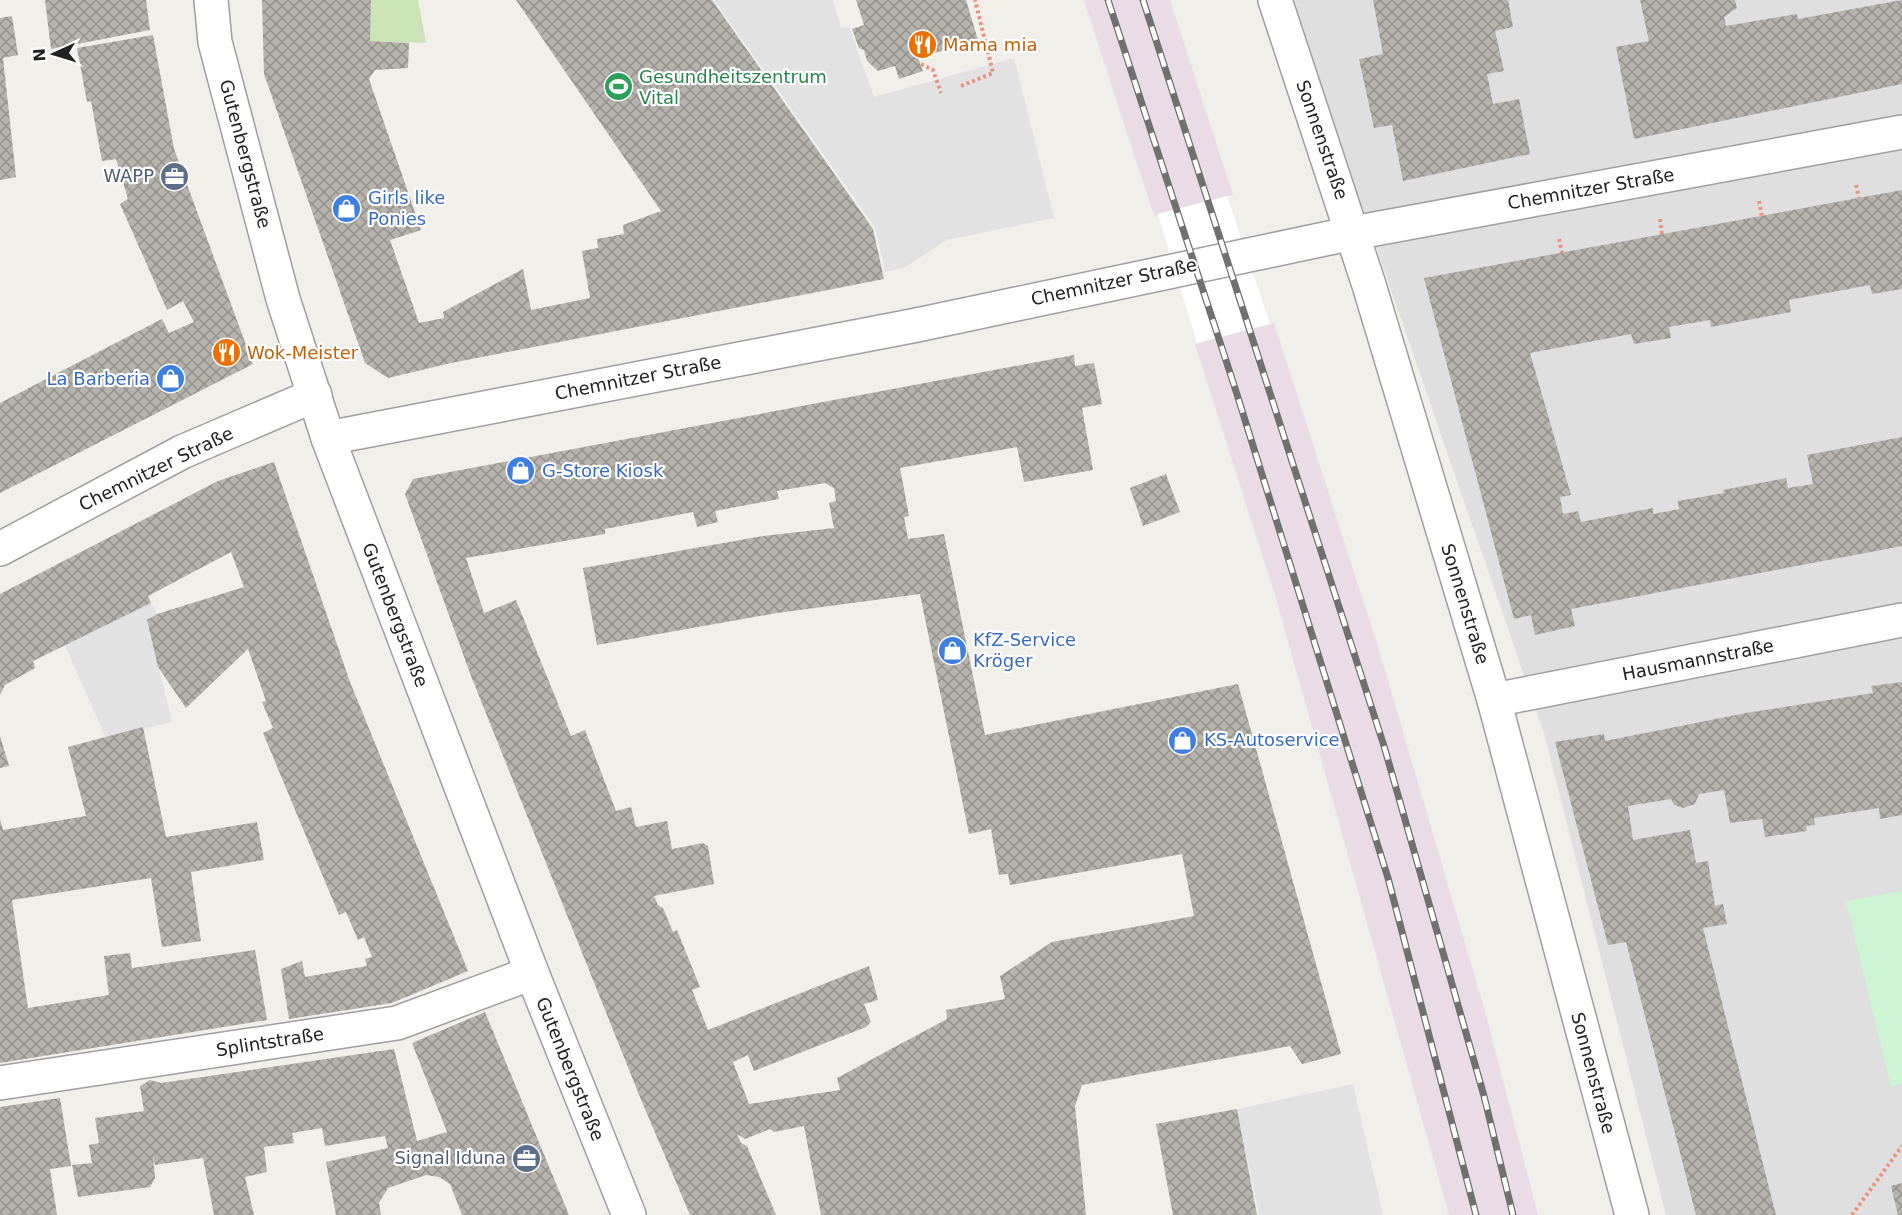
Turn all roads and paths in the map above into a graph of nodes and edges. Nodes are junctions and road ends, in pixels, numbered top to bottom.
1 (211, 0) edge
2 (975, 0) edge
3 (1275, 0) edge
4 (921, 64) dead end
5 (961, 86) dead end
6 (940, 93) dead end
7 (1902, 132) edge
8 (1856, 182) dead end
9 (1859, 198) dead end
10 (1759, 201) dead end
11 (1762, 217) dead end
12 (1660, 219) dead end
13 (1353, 233) junction
14 (1662, 235) dead end
15 (1558, 238) dead end
16 (1562, 253) dead end
17 (315, 395) junction
18 (328, 438) junction
19 (0, 549) edge
20 (1902, 620) edge
21 (1494, 700) junction
22 (532, 973) junction
23 (0, 1083) edge
24 (1902, 1146) edge
25 (629, 1215) edge
26 (1632, 1215) edge
27 (1852, 1215) edge

1 - 17 street, Gutenbergstraße
2 - 5 path
3 - 13 street, Sonnenstraße
4 - 6 path
7 - 13 street, Chemnitzer Straße
8 - 9 path
10 - 11 path
12 - 14 path
13 - 18 street, Chemnitzer Straße
13 - 21 street, Sonnenstraße
15 - 16 path
17 - 18 street, Gutenbergstraße
17 - 19 street, Chemnitzer Straße
18 - 22 street, Gutenbergstraße
20 - 21 street, Hausmannstraße
21 - 26 street, Sonnenstraße
22 - 23 street, Splintstraße
22 - 25 street, Gutenbergstraße
24 - 27 path

